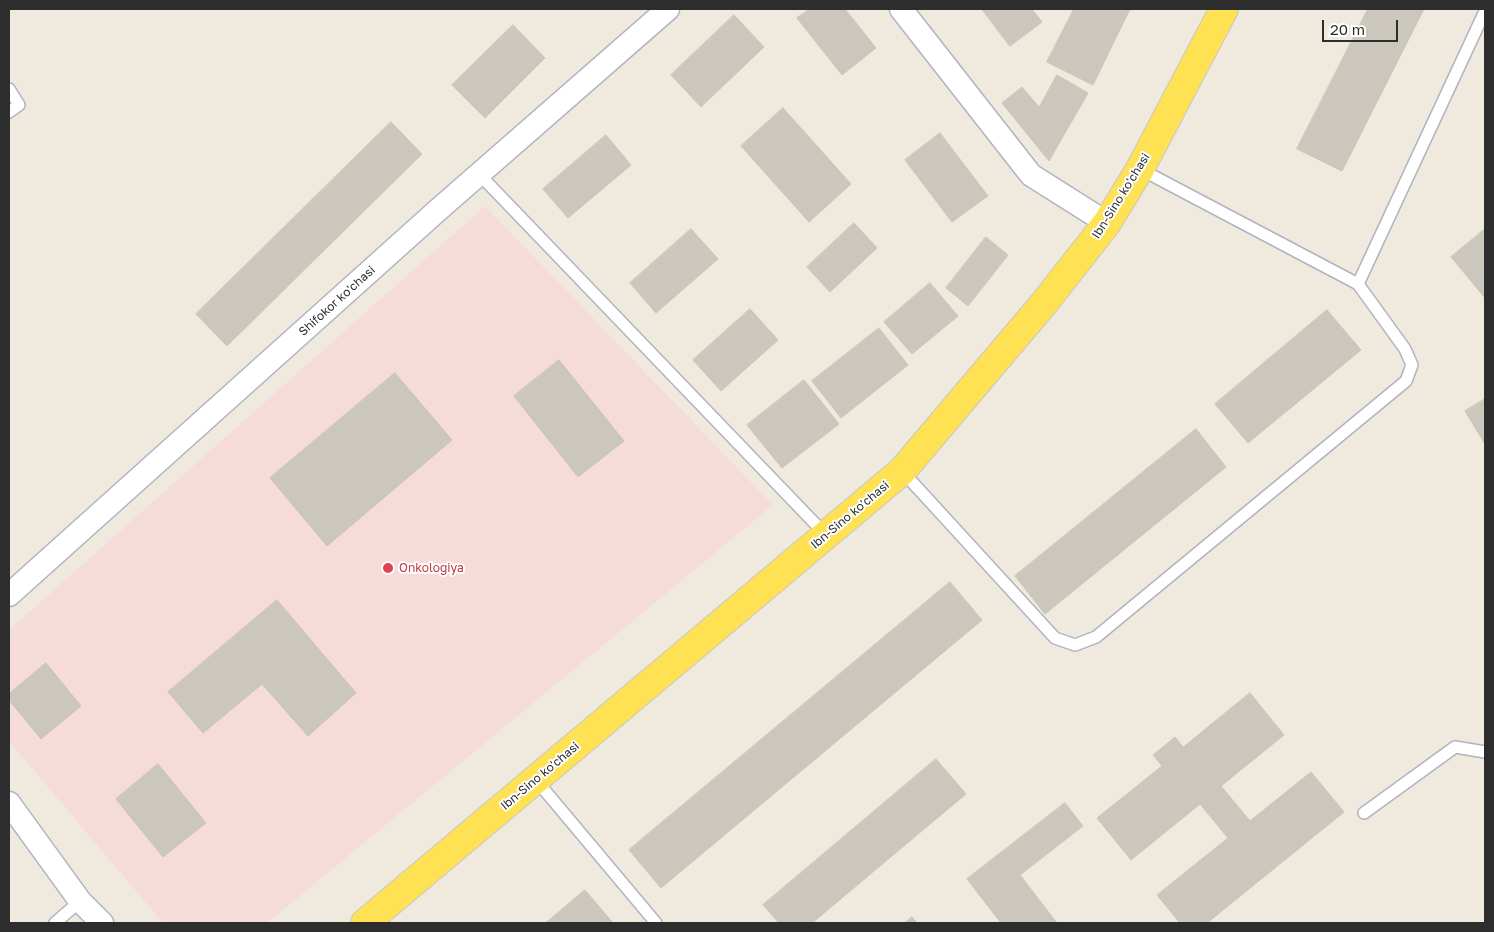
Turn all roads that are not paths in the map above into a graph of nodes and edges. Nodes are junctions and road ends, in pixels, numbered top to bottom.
1 (668, 9) edge
2 (901, 9) edge
3 (1224, 9) edge
4 (1485, 11) edge
5 (9, 89) edge
6 (9, 112) edge
7 (1140, 169) junction
8 (479, 174) junction
9 (1107, 223) junction
10 (1358, 284) junction
11 (902, 470) junction
12 (826, 535) junction
13 (9, 595) edge
14 (1485, 752) edge
15 (536, 780) junction
16 (9, 803) edge
17 (1364, 813) dead end
18 (80, 901) junction
19 (55, 923) edge
20 (102, 923) edge
21 (365, 923) edge
22 (656, 923) edge

1 - 8 street, Shifokor ko'chasi
2 - 9 street
3 - 7 main road, Ibn-Sino ko'chasi
4 - 10 lane
5 - 6 lane
7 - 9 main road, Ibn-Sino ko'chasi
7 - 10 lane
8 - 12 lane
8 - 13 street, Shifokor ko'chasi
9 - 11 main road, Ibn-Sino ko'chasi
10 - 11 lane
11 - 12 main road, Ibn-Sino ko'chasi
12 - 15 main road, Ibn-Sino ko'chasi
14 - 17 lane
15 - 21 main road, Ibn-Sino ko'chasi
15 - 22 lane
16 - 18 street
18 - 19 lane
18 - 20 street

